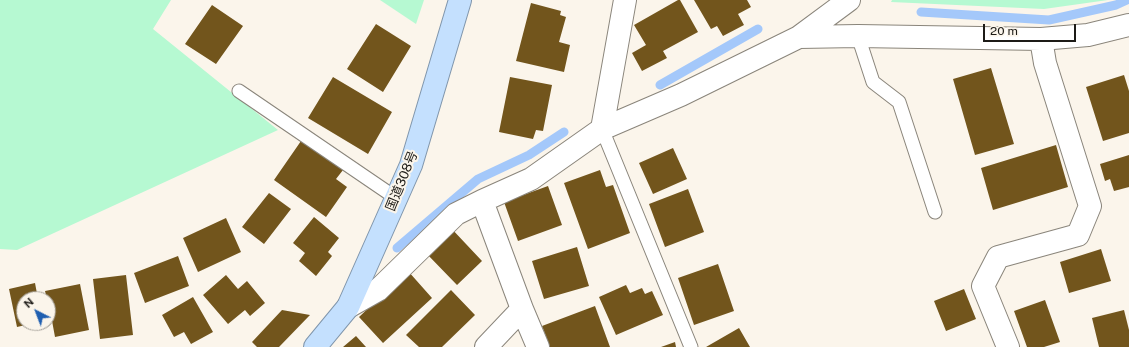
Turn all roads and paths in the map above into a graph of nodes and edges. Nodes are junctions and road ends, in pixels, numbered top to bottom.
1 (460, 0) edge
2 (625, 0) edge
3 (849, 0) edge
4 (1129, 24) edge
5 (858, 36) junction
6 (799, 37) junction
7 (1041, 39) junction
8 (239, 91) dead end
9 (602, 129) junction
10 (396, 198) junction
11 (482, 201) junction
12 (935, 212) dead end
13 (348, 306) junction
14 (522, 309) junction
15 (315, 347) edge
16 (486, 347) edge
17 (538, 347) edge
18 (690, 347) edge
19 (1008, 347) edge

1 - 10 highway, 国道308号
2 - 9 street
3 - 6 street
4 - 7 street
5 - 6 street
5 - 7 street
5 - 12 lane
6 - 9 street
7 - 19 street
8 - 10 lane
9 - 11 street
9 - 18 lane
10 - 13 highway, 国道308号
11 - 13 street
11 - 14 street
13 - 15 highway, 国道308号
14 - 16 street
14 - 17 street

